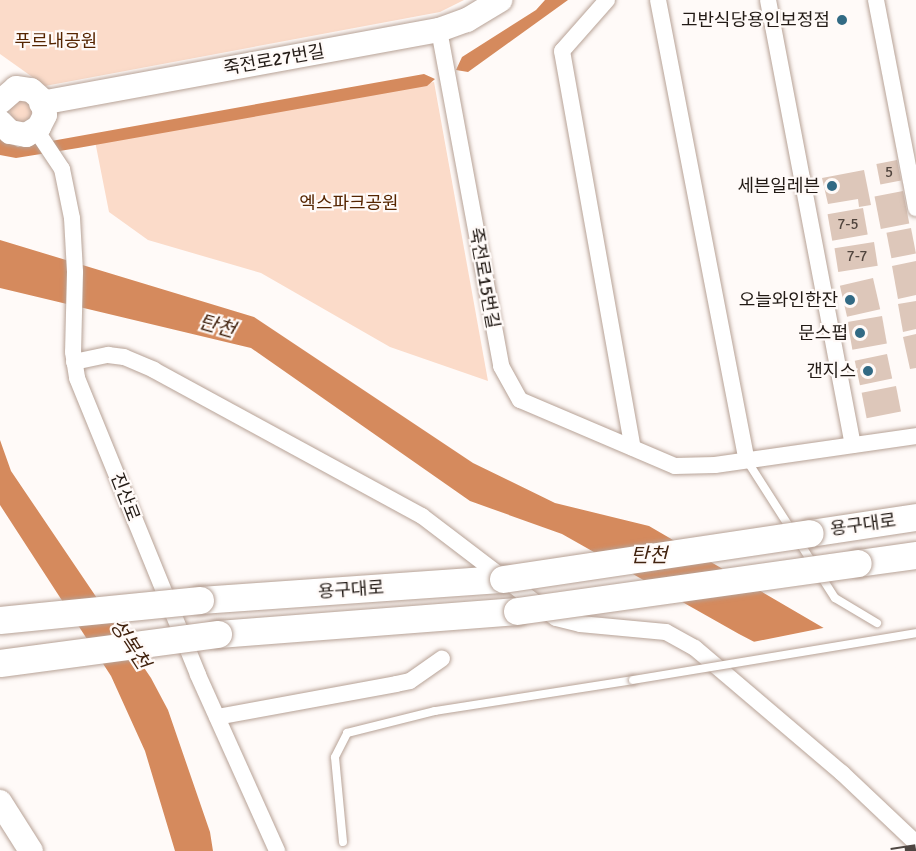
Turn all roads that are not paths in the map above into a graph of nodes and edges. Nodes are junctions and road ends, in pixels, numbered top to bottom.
1 (500, 0) edge
2 (607, 0) edge
3 (658, 0) edge
4 (768, 0) edge
5 (876, 0) edge
6 (439, 30) junction
7 (1, 98) edge
8 (41, 103) junction
9 (0, 122) edge
10 (41, 136) junction
11 (916, 208) edge
12 (76, 370) junction
13 (916, 436) edge
14 (853, 445) junction
15 (633, 448) junction
16 (746, 459) junction
17 (916, 517) edge
18 (916, 555) edge
19 (858, 563) junction
20 (916, 567) edge
21 (200, 600) junction
22 (0, 605) edge
23 (0, 620) edge
24 (877, 622) dead end
25 (916, 633) edge
26 (218, 634) junction
27 (0, 650) edge
28 (442, 659) dead end
29 (0, 663) edge
30 (217, 717) junction
31 (0, 802) edge
32 (343, 842) dead end
33 (916, 843) edge
34 (31, 851) edge
35 (277, 851) edge

1 - 6 street, 죽전로27번길
2 - 15 street
3 - 16 street
4 - 14 street
5 - 11 street
6 - 8 street, 죽전로27번길
6 - 15 street, 죽전로15번길
7 - 8 street
8 - 10 street
9 - 10 street
10 - 12 street, 진산로
12 - 30 street, 진산로
12 - 33 street
13 - 14 street, 죽전로15번길
14 - 16 street, 죽전로15번길
15 - 16 street, 죽전로15번길
16 - 24 lane
17 - 21 main road, 용구대로, bridge
18 - 19 main road, 용구대로
19 - 20 lane
19 - 26 main road, 용구대로, bridge
21 - 22 main road, bridge
21 - 23 main road, bridge
25 - 32 lane, bridge
26 - 27 main road, bridge
26 - 29 main road, bridge
28 - 30 street
30 - 35 street, 진산로
31 - 34 street

